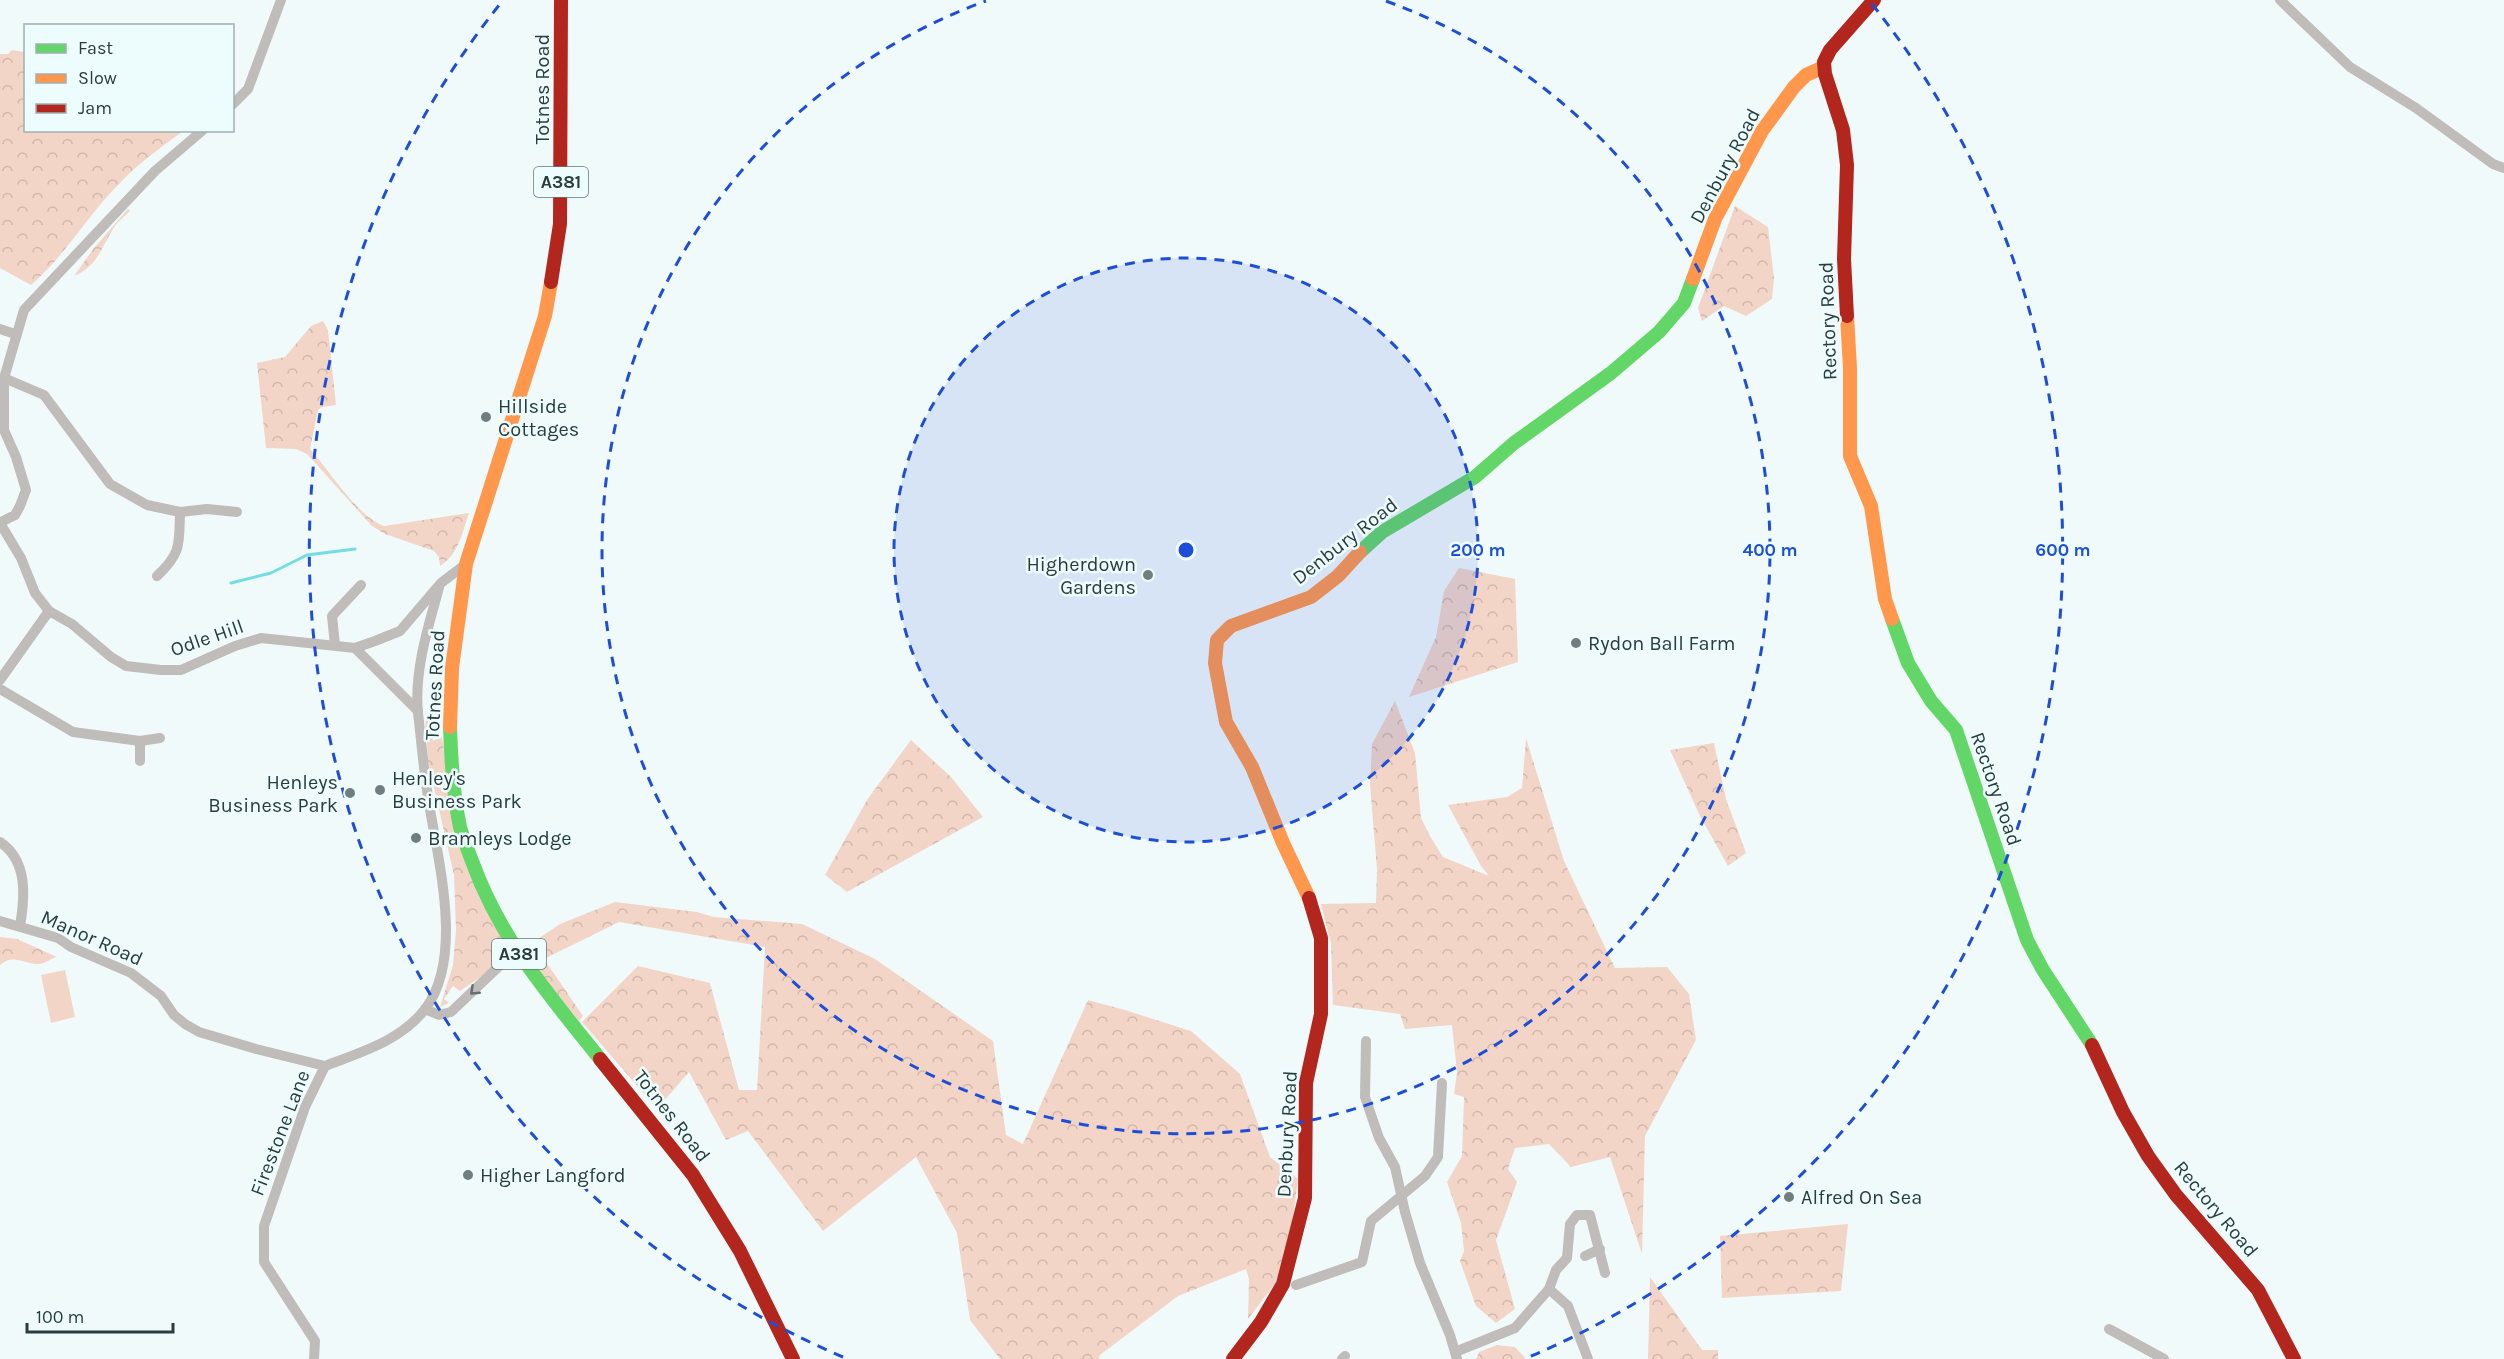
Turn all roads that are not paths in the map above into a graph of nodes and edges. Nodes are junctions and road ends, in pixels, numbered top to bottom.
1 (281, 0) edge
2 (561, 0) edge
3 (1874, 0) edge
4 (2280, 0) edge
5 (1824, 67) junction
6 (234, 103) edge
7 (201, 132) edge
8 (2504, 168) edge
9 (0, 329) edge
10 (15, 334) junction
11 (4, 378) junction
12 (180, 512) junction
13 (237, 512) dead end
14 (1, 523) edge
15 (155, 562) dead end
16 (466, 564) junction
17 (361, 585) dead end
18 (439, 588) junction
19 (49, 611) junction
20 (335, 645) junction
21 (355, 648) junction
22 (0, 680) edge
23 (0, 689) edge
24 (418, 711) junction
25 (160, 738) dead end
26 (140, 741) junction
27 (141, 761) dead end
28 (0, 842) edge
29 (0, 921) edge
30 (20, 926) junction
31 (516, 950) junction
32 (425, 1009) junction
33 (1366, 1041) dead end
34 (325, 1066) junction
35 (1442, 1083) dead end
36 (1403, 1195) junction
37 (1600, 1249) junction
38 (1585, 1256) dead end
39 (1605, 1273) dead end
40 (1296, 1285) dead end
41 (1549, 1289) junction
42 (2109, 1329) dead end
43 (1456, 1355) edge
44 (314, 1359) edge
45 (793, 1359) edge
46 (1233, 1359) edge
47 (1588, 1359) edge
48 (2164, 1359) edge
49 (2294, 1359) edge

1 - 6 street
2 - 16 street, Totnes Road / A381
3 - 5 street, Denbury Road
4 - 8 street
5 - 46 street, Denbury Road
5 - 49 street, Rectory Road
7 - 10 street
9 - 10 street
10 - 11 street
11 - 12 street
11 - 14 street
12 - 13 street
12 - 15 street
14 - 19 street, Odle Hill
16 - 18 street, Odle Hill
16 - 31 street, Totnes Road / A381
17 - 20 street
18 - 21 street, Odle Hill
18 - 24 street
19 - 20 street, Odle Hill
19 - 22 street
20 - 21 street, Odle Hill
21 - 24 street
23 - 26 street
24 - 32 street
25 - 26 street
26 - 27 street
28 - 30 street
29 - 30 street, Manor Road
30 - 34 street, Manor Road
31 -> 32 street
31 - 45 street, Totnes Road / A381
32 - 34 street, Firestone Lane
33 - 36 street
34 - 44 street, Firestone Lane
35 - 36 street
36 - 40 street
36 - 43 street
37 - 38 street
37 - 39 street
37 - 41 street
41 - 43 street
41 - 47 street
42 - 48 street

